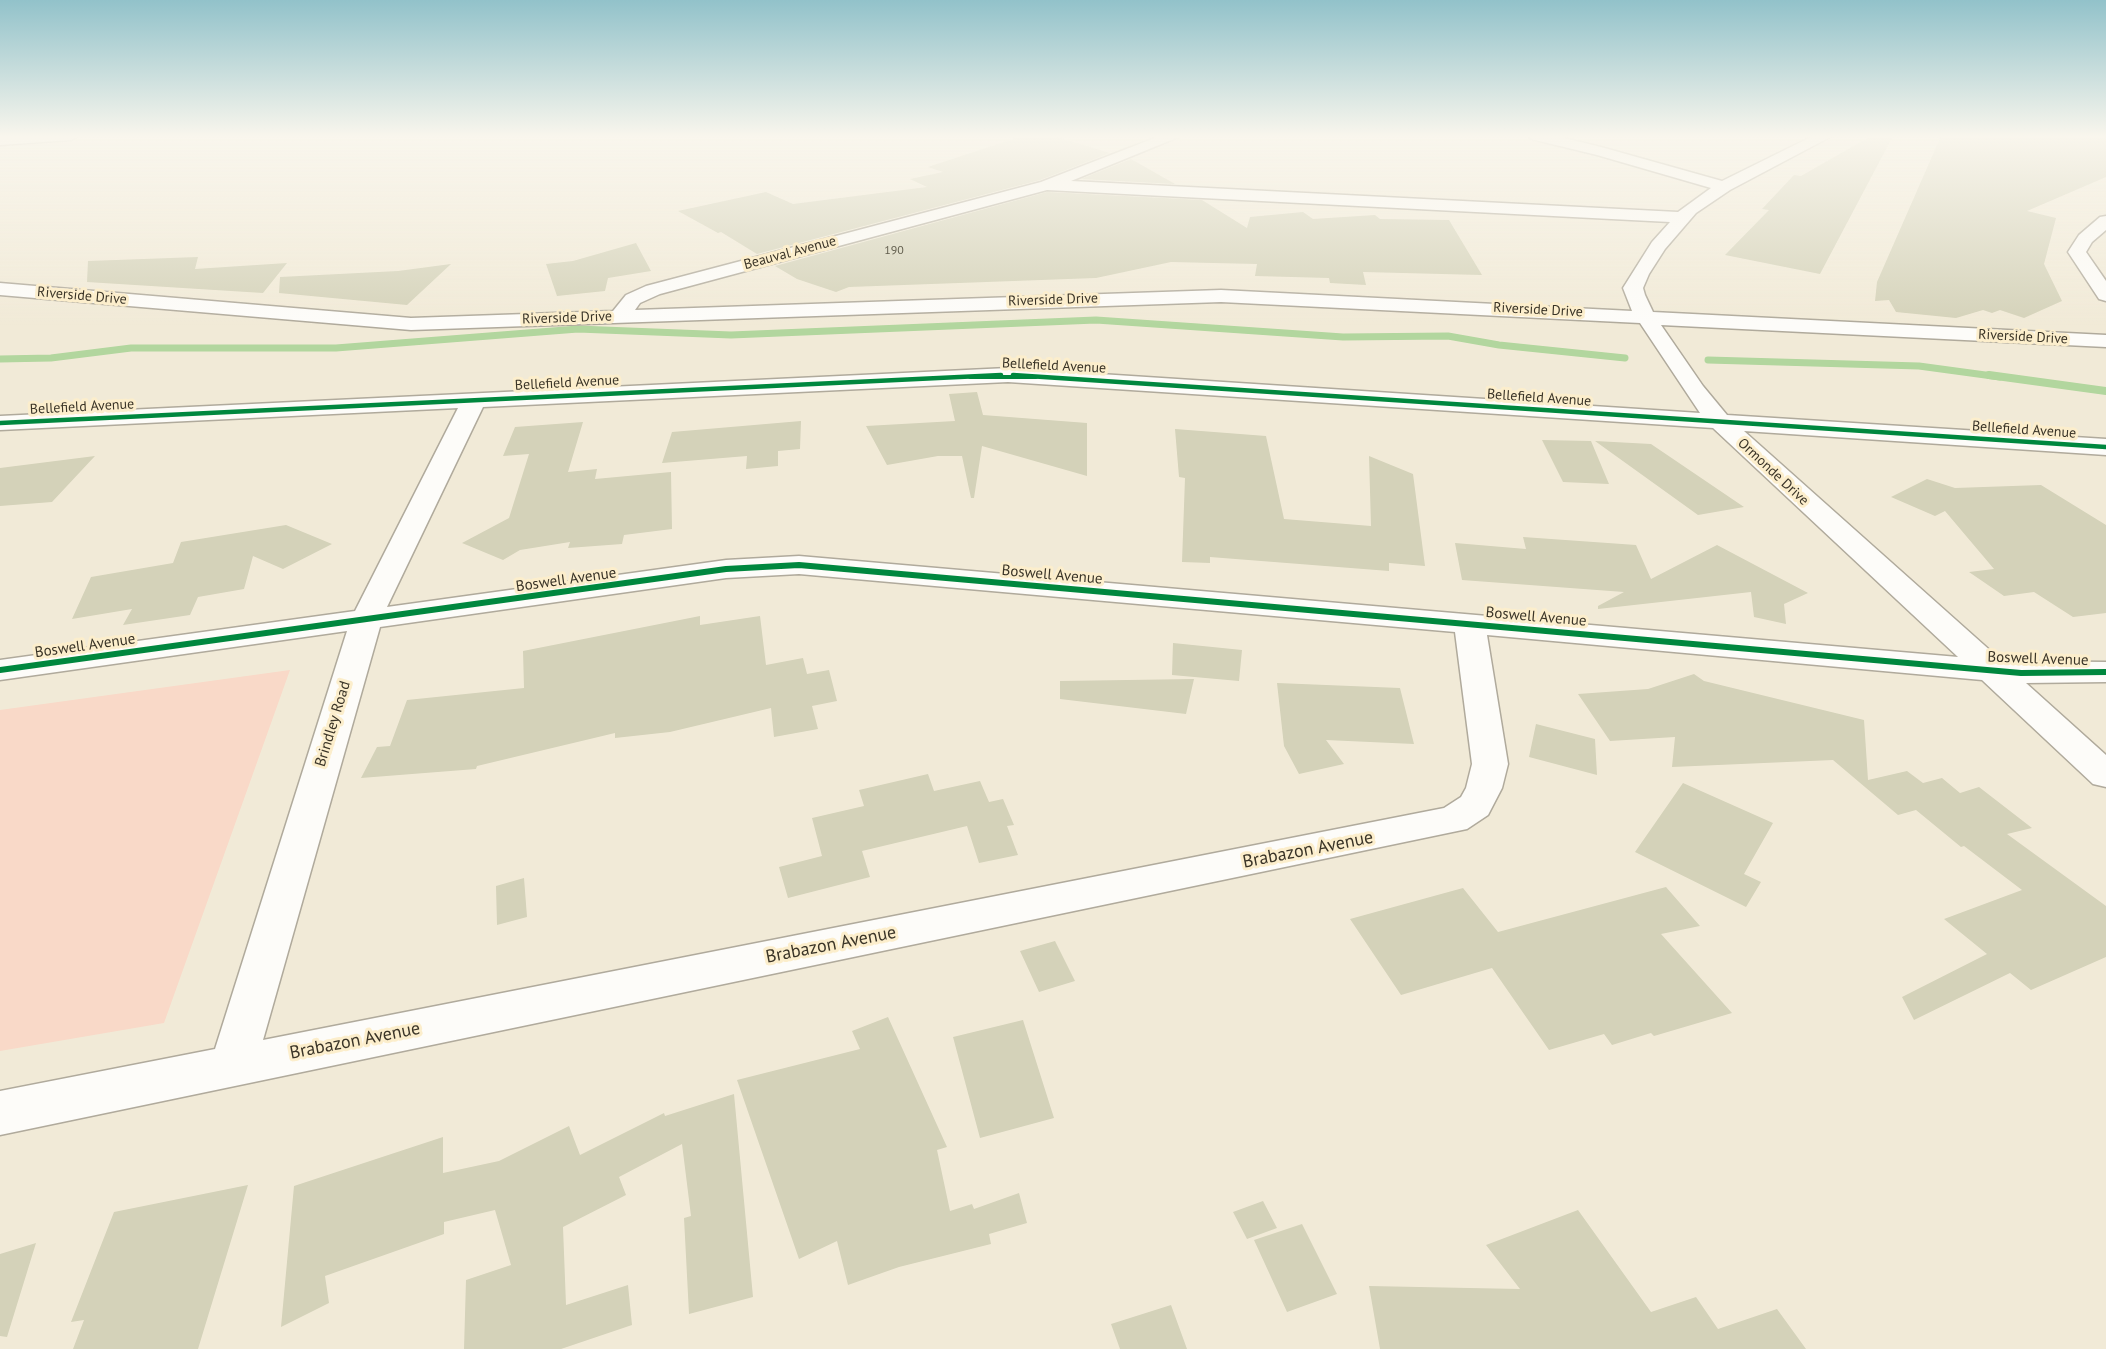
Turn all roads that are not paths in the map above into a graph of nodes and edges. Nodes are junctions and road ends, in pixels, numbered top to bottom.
1 (994, 199) edge
2 (1323, 199) edge
3 (1704, 199) edge
4 (1681, 217) junction
5 (2106, 221) edge
6 (0, 289) edge
7 (2106, 295) edge
8 (620, 316) junction
9 (1645, 316) junction
10 (2106, 341) edge
11 (475, 399) junction
12 (1720, 422) junction
13 (0, 423) edge
14 (2106, 447) edge
15 (366, 620) junction
16 (1468, 623) junction
17 (0, 670) edge
18 (1990, 670) junction
19 (2106, 672) edge
20 (2106, 775) edge
21 (233, 1065) junction
22 (0, 1113) edge

1 - 8 street, Beauval Avenue
2 - 4 street
3 - 4 street, Ormonde Drive
4 - 9 street, Ormonde Drive
5 - 7 street
6 - 8 street, Riverside Drive
8 - 9 street, Riverside Drive
9 - 10 street, Riverside Drive
9 - 12 street, Ormonde Drive
11 - 12 street, Bellefield Avenue
11 - 13 street, Bellefield Avenue
11 - 15 street, Brindley Road
12 - 14 street, Bellefield Avenue
12 - 18 street, Ormonde Drive
15 - 16 street, Boswell Avenue
15 - 17 street, Boswell Avenue
15 - 21 street, Brindley Road
16 - 18 street, Boswell Avenue
16 - 21 street, Brabazon Avenue
18 - 19 street, Boswell Avenue
18 - 20 street, Ormonde Drive
21 - 22 street, Brabazon Avenue

